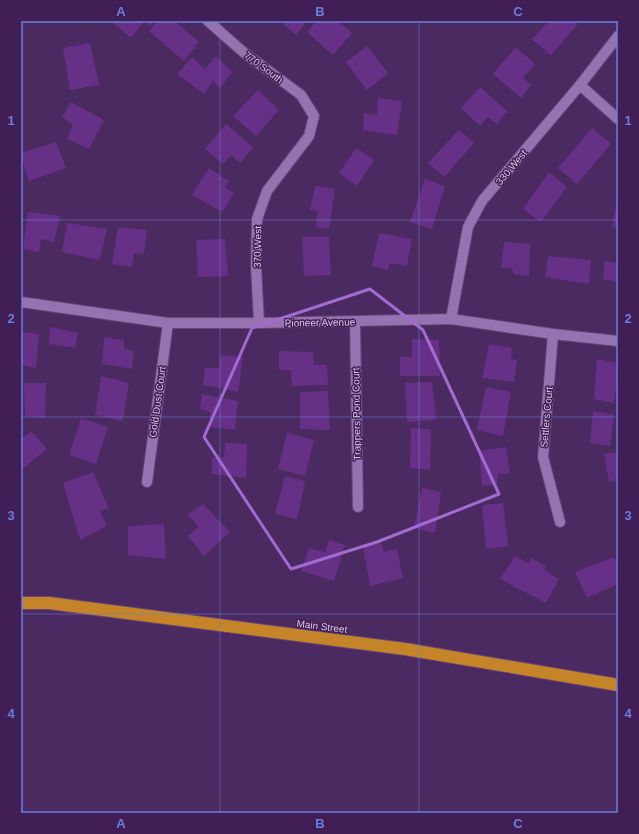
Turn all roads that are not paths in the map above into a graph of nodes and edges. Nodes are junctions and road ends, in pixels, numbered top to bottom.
1 (208, 21) edge
2 (618, 36) edge
3 (580, 85) junction
4 (314, 116) joint
5 (618, 119) edge
6 (21, 302) edge
7 (451, 319) junction
8 (355, 321) junction
9 (168, 323) junction
10 (259, 323) junction
11 (553, 334) junction
12 (618, 341) edge
13 (147, 482) dead end
14 (358, 507) dead end
15 (560, 522) dead end
16 (21, 603) edge
17 (618, 685) edge

1 - 4 street, 770 South
2 - 3 street, 330 West
3 - 5 street
3 - 7 street, 330 West
4 - 10 street, 370 West
6 - 9 street, Pioneer Avenue
7 - 8 street, Pioneer Avenue
7 - 11 street, Pioneer Avenue
8 - 10 street, Pioneer Avenue
8 - 14 street, Trappers Pond Court
9 - 10 street, Pioneer Avenue
9 - 13 street, Gold Dust Court
11 - 12 street, Pioneer Avenue
11 - 15 street, Settlers Court
16 - 17 highway, Main Street

